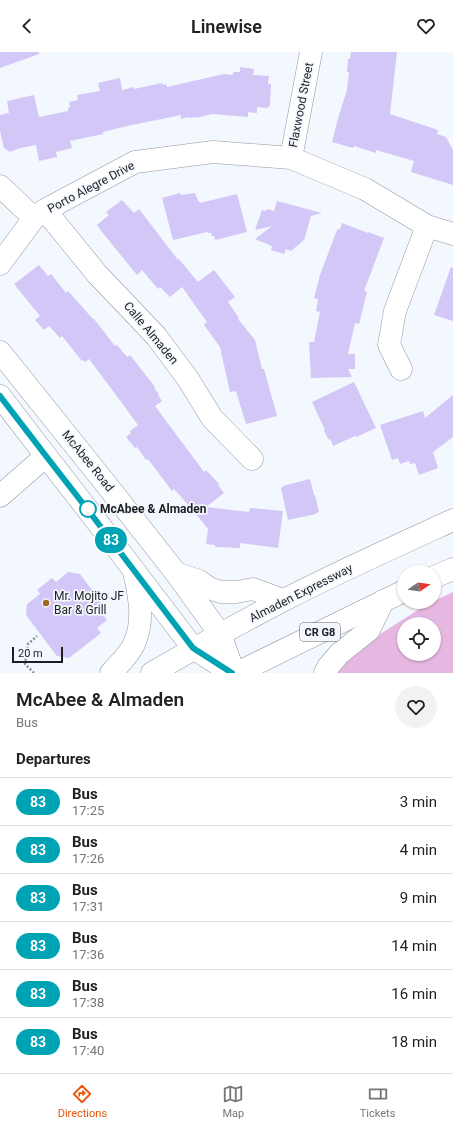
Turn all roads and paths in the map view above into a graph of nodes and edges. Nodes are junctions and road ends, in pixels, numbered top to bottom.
1 (311, 52) edge
2 (292, 158) junction
3 (0, 186) edge
4 (39, 214) junction
5 (427, 226) junction
6 (453, 234) edge
7 (0, 264) edge
8 (0, 352) edge
9 (401, 369) dead end
10 (0, 396) edge
11 (46, 456) junction
12 (252, 459) dead end
13 (0, 496) edge
14 (453, 520) edge
15 (453, 569) edge
16 (134, 571) junction
17 (176, 573) junction
18 (441, 575) edge
19 (397, 594) edge
20 (283, 600) junction
21 (383, 601) junction
22 (220, 634) junction
23 (37, 636) dead end
24 (193, 648) junction
25 (34, 673) edge
26 (111, 673) edge
27 (152, 673) edge
28 (233, 673) edge
29 (237, 673) edge
30 (325, 673) edge

1 - 2 street, Flaxwood Street
2 - 4 street, Porto Alegre Drive
2 - 5 street, Porto Alegre Drive
3 - 4 street, Calle Almaden
4 - 7 street, Porto Alegre Drive
4 - 12 street, Calle Almaden
5 - 6 street, Porto Alegre Drive
5 - 9 street
8 - 17 street, McAbee Road
10 - 11 street
11 - 13 street
11 - 16 street
14 - 20 street, Almaden Expressway
15 - 18 street
16 - 24 street
16 - 26 street
17 - 20 street
17 - 22 street, McAbee Road
19 - 21 street, CR G8
20 - 22 street, Almaden Expressway
21 - 29 street, CR G8
21 - 30 street
22 - 24 street, Almaden Expressway
22 - 28 street, McAbee Road
23 - 25 path
24 - 27 street, Almaden Expressway
24 - 28 street

